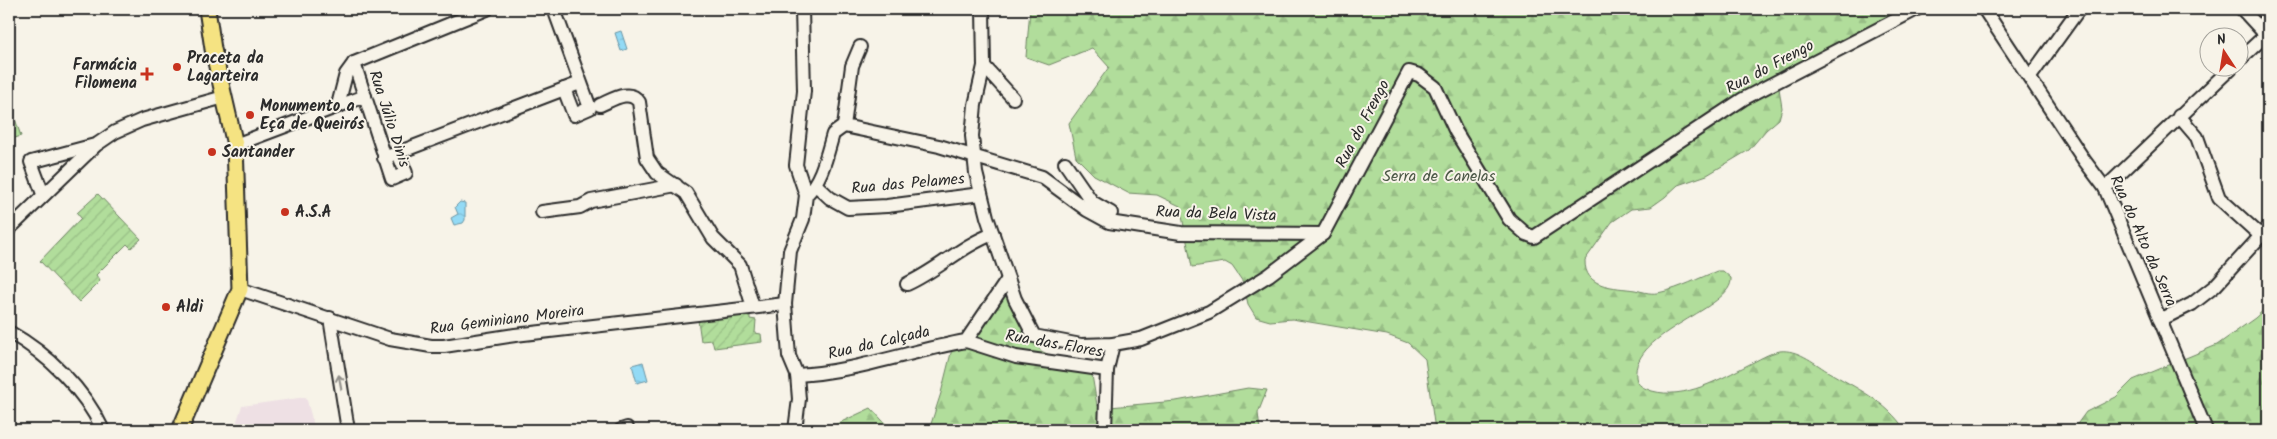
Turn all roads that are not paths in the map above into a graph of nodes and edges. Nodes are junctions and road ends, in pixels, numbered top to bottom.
1 (207, 9) edge
2 (487, 9) edge
3 (554, 9) edge
4 (802, 9) edge
5 (983, 9) edge
6 (1917, 9) edge
7 (1984, 9) edge
8 (2079, 9) edge
9 (2242, 9) edge
10 (860, 47) dead end
11 (2250, 50) edge
12 (355, 62) junction
13 (984, 66) junction
14 (2030, 76) junction
15 (2220, 78) edge
16 (580, 83) junction
17 (564, 89) junction
18 (365, 96) junction
19 (224, 97) junction
20 (1013, 98) dead end
21 (338, 105) junction
22 (595, 106) junction
23 (2179, 116) junction
24 (844, 126) junction
25 (96, 145) junction
26 (235, 145) junction
27 (398, 153) junction
28 (384, 158) junction
29 (975, 158) junction
30 (1065, 163) dead end
31 (814, 184) junction
32 (676, 185) junction
33 (2105, 188) junction
34 (43, 194) junction
35 (981, 194) junction
36 (806, 195) junction
37 (542, 212) dead end
38 (10, 224) edge
39 (1131, 226) junction
40 (2264, 232) edge
41 (993, 234) junction
42 (1324, 234) junction
43 (1008, 278) junction
44 (907, 284) dead end
45 (240, 289) junction
46 (785, 304) junction
47 (753, 307) junction
48 (330, 318) junction
49 (2160, 320) junction
50 (9, 332) edge
51 (966, 341) junction
52 (1113, 344) junction
53 (1107, 370) junction
54 (797, 375) junction
55 (103, 430) edge
56 (180, 430) edge
57 (348, 430) edge
58 (796, 430) edge
59 (1105, 430) edge
60 (2206, 430) edge

1 - 19 main road
2 - 12 street
3 - 16 street
4 - 36 street
5 - 13 street, Rua do Frengo
6 - 42 street, Rua do Frengo
7 - 14 street
8 - 14 street
9 - 11 street
10 - 24 street
12 - 18 street, Rua Júlio Dinis
12 - 21 street
13 - 20 street
13 - 29 street, Rua do Frengo
14 - 33 street, Rua do Alto da Serra
15 - 23 street
16 - 17 street
16 - 22 street
17 - 22 street
17 - 27 street
18 - 21 street
18 - 28 street, Rua Júlio Dinis
19 - 25 street
19 - 26 main road
21 - 26 street
22 - 32 street
23 - 33 street
23 - 40 street
24 - 29 street, Rua da Bela Vista
24 - 31 street
25 - 34 street
25 - 34 street
26 - 45 main road
27 - 28 street
27 - 28 street, Rua Júlio Dinis
29 - 35 street, Rua do Frengo
29 - 39 street, Rua da Bela Vista
30 - 39 street
31 - 35 street, Rua das Pelames
31 - 36 street
32 - 37 street
32 - 47 street
33 - 49 street, Rua do Alto da Serra
34 - 38 street
35 - 41 street, Rua do Frengo
36 - 46 street
39 - 42 street, Rua da Bela Vista
40 - 49 street
41 - 43 street, Rua do Frengo
41 - 44 street
42 - 52 street, Rua do Frengo
43 - 51 street
43 - 52 street, Rua do Frengo
45 - 48 street, Rua Geminiano Moreira
45 - 56 main road
46 - 47 street, Rua Geminiano Moreira
46 - 54 street
47 - 48 street, Rua Geminiano Moreira
57 -> 48 street
49 - 60 street, Rua do Alto da Serra
50 - 55 street
51 - 53 street, Rua das Flores
51 - 54 street, Rua da Calçada
52 - 53 street
53 - 59 street
54 - 58 street

